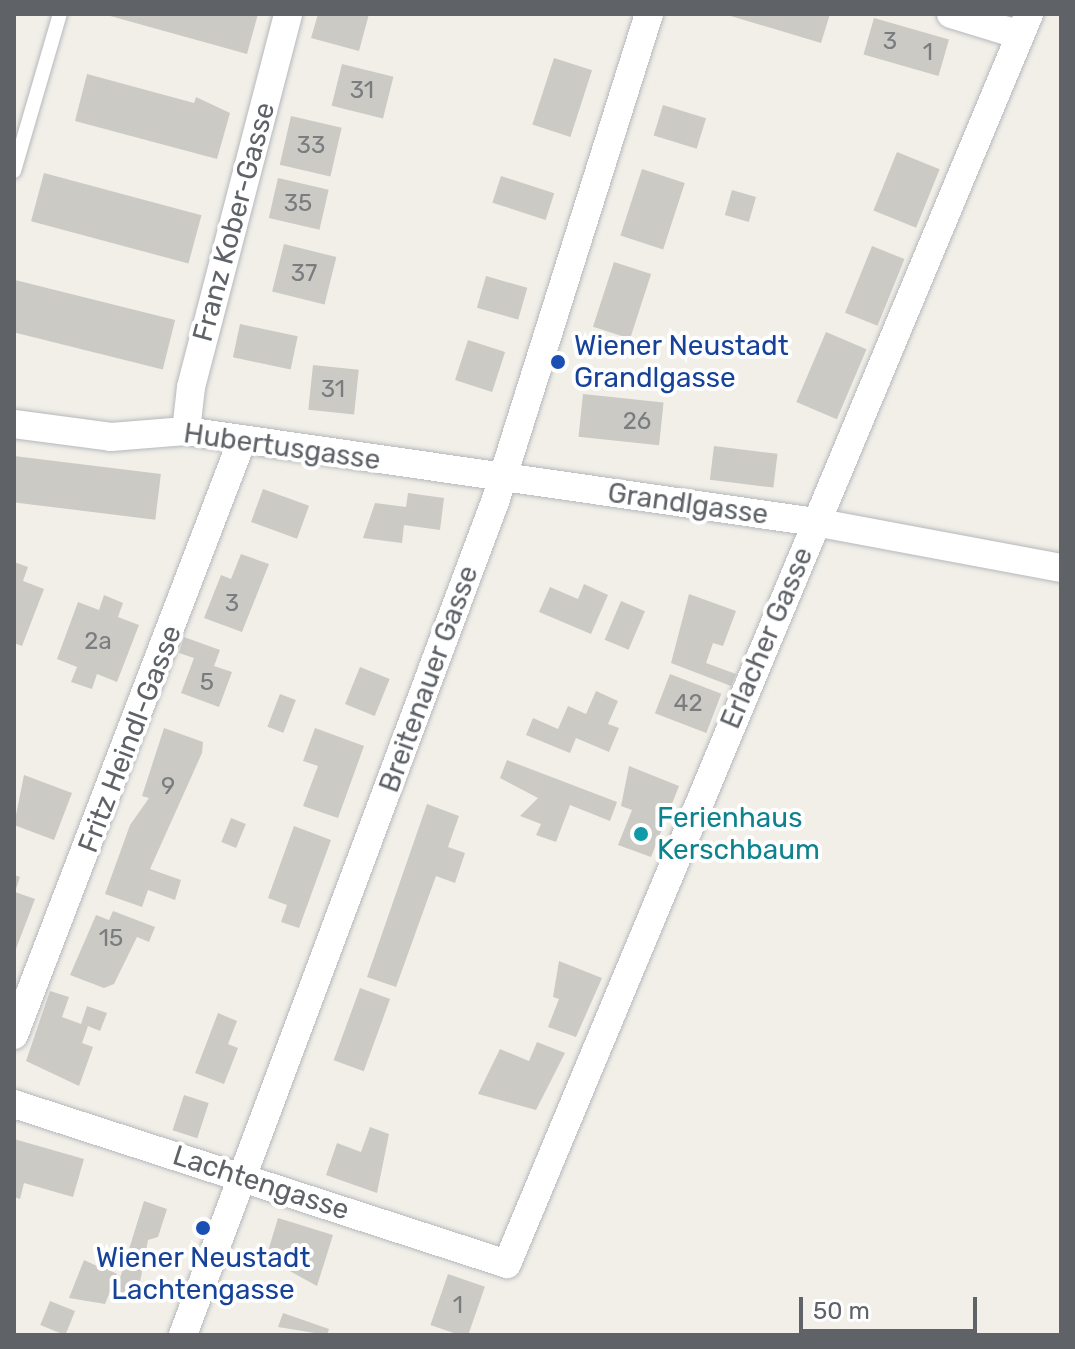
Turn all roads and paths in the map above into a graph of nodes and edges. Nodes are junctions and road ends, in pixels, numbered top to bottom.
1 (60, 14) edge
2 (288, 14) edge
3 (649, 14) edge
4 (951, 14) edge
5 (1025, 24) edge
6 (14, 171) edge
7 (14, 424) edge
8 (186, 431) junction
9 (241, 443) junction
10 (503, 478) junction
11 (815, 522) junction
12 (1061, 568) edge
13 (23, 989) edge
14 (14, 1035) edge
15 (14, 1104) edge
16 (242, 1177) junction
17 (507, 1264) joint
18 (183, 1335) edge

1 - 6 lane
2 - 8 street, Franz Kober-Gasse
3 - 10 street, Breitenauer Gasse
4 - 5 street
5 - 11 street, Erlacher Gasse
7 - 8 street, Hubertusgasse
8 - 9 street, Hubertusgasse
9 - 10 street, Hubertusgasse
9 - 13 street, Fritz Heindl-Gasse
10 - 11 street, Grandlgasse
10 - 16 street, Breitenauer Gasse
11 - 12 street, Grandlgasse
11 - 17 street, Erlacher Gasse
13 - 14 street, Fritz Heindl-Gasse
15 - 16 street, Lachtengasse
16 - 17 street, Lachtengasse
16 - 18 street, Breitenauer Gasse

